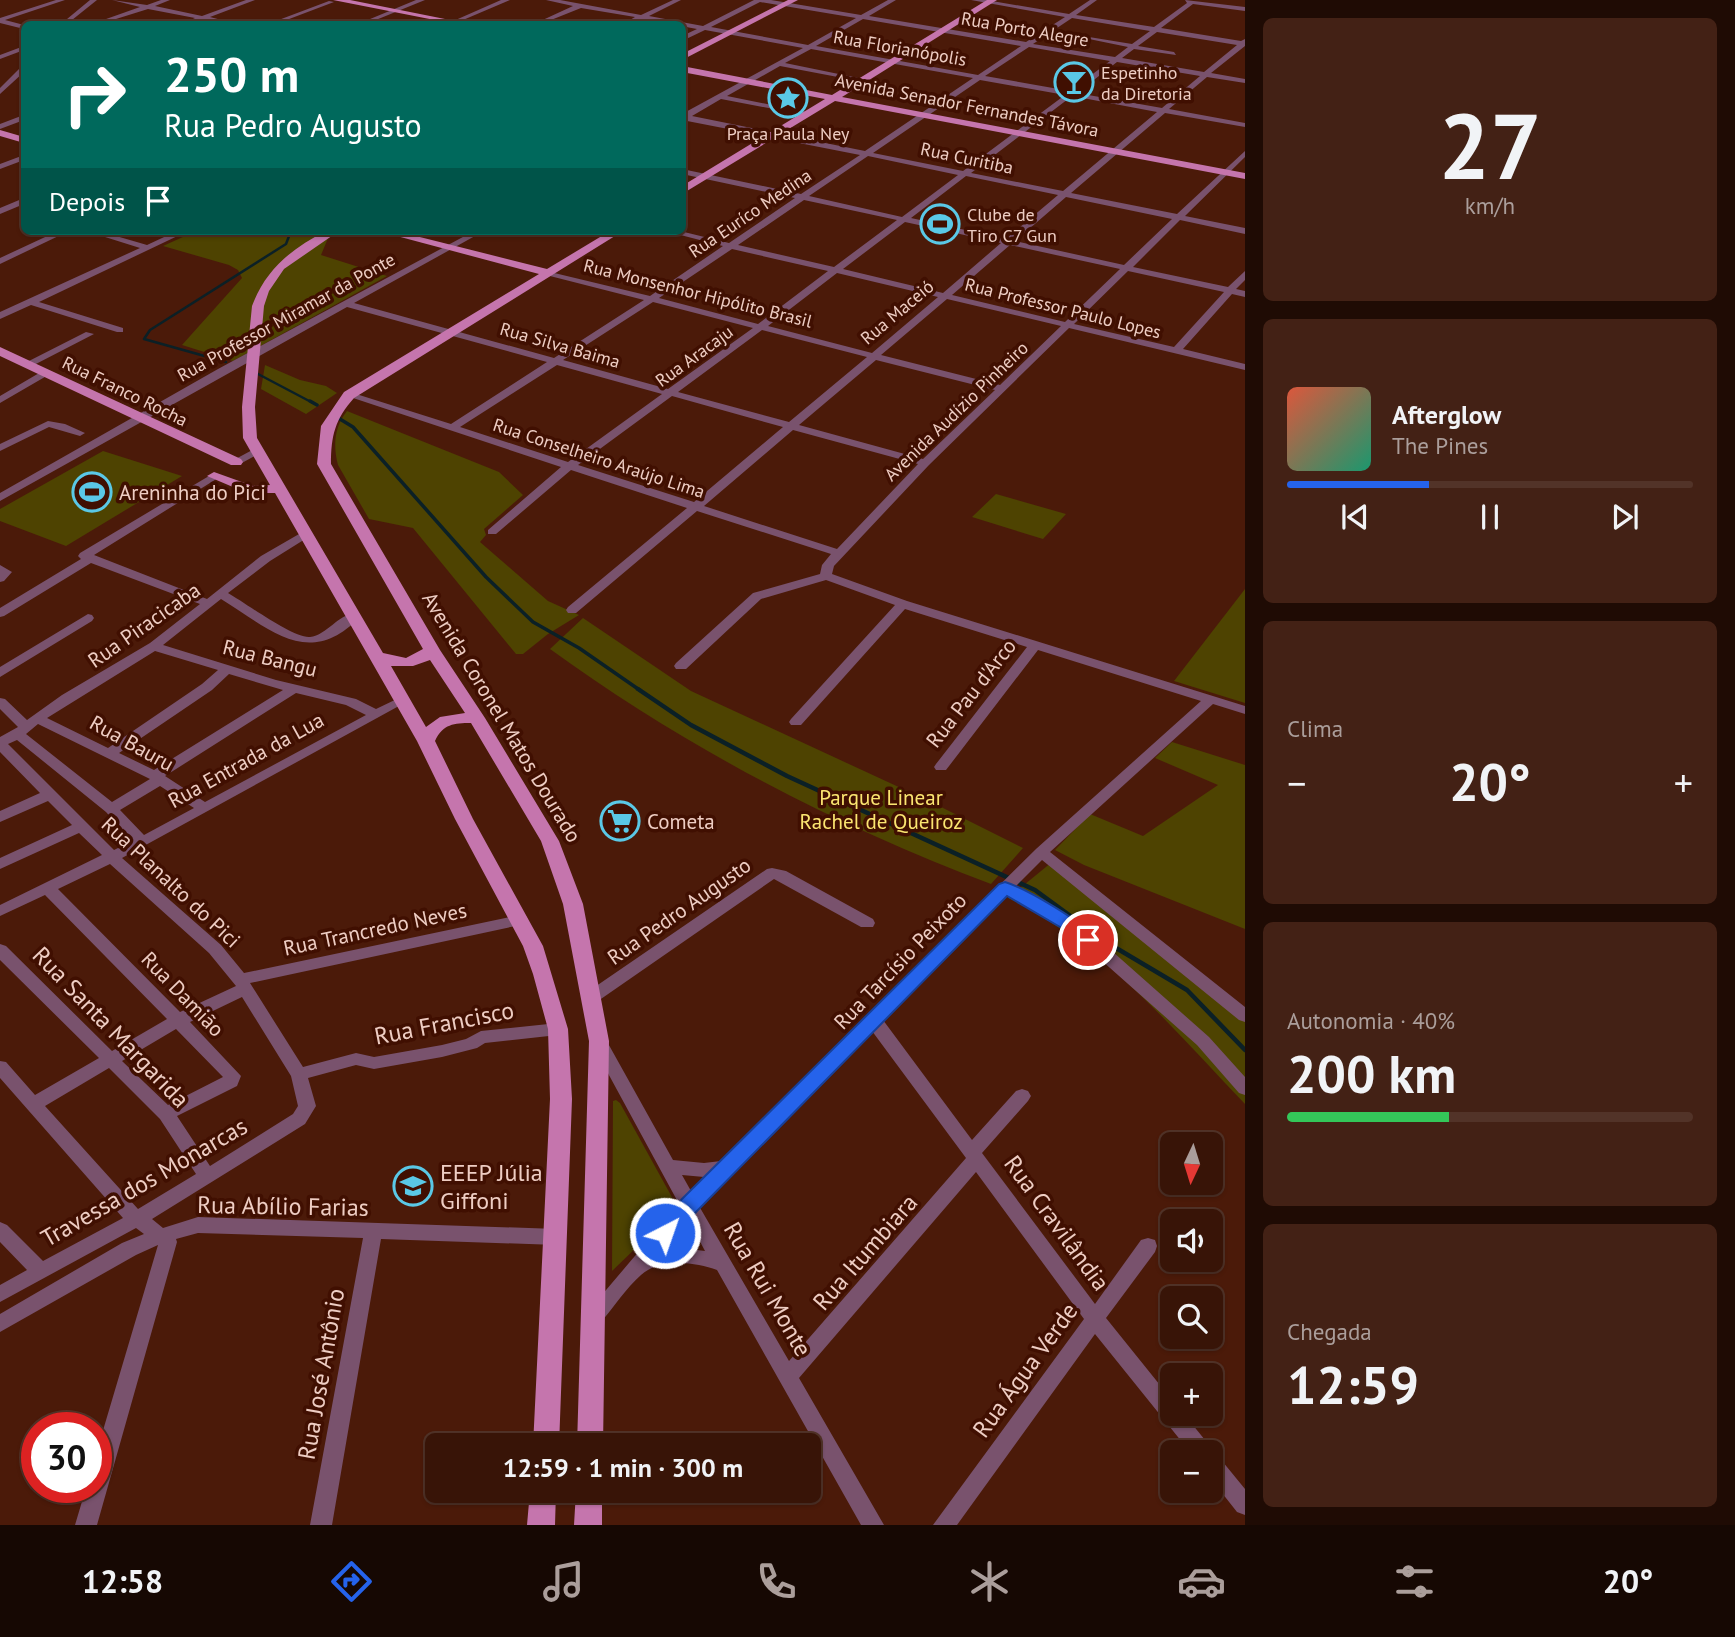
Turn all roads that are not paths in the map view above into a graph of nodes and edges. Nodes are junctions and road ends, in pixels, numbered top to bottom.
1 (62, 0) edge
2 (94, 0) edge
3 (115, 0) edge
4 (167, 0) edge
5 (252, 0) edge
6 (422, 0) edge
7 (507, 0) edge
8 (549, 0) edge
9 (593, 0) edge
10 (678, 0) edge
11 (759, 0) edge
12 (893, 0) edge
13 (974, 0) edge
14 (1094, 0) edge
15 (1183, 0) edge
16 (330, 1) edge
17 (991, 1) edge
18 (1193, 1) edge
19 (785, 2) edge
20 (147, 6) junction
21 (580, 6) junction
22 (1245, 9) edge
23 (391, 12) junction
24 (1070, 16) junction
25 (642, 17) junction
26 (203, 18) junction
27 (862, 18) junction
28 (0, 21) edge
29 (68, 21) edge
30 (104, 21) edge
31 (194, 21) edge
32 (218, 21) edge
33 (279, 21) edge
34 (368, 21) edge
35 (440, 21) edge
36 (456, 21) edge
37 (544, 21) edge
38 (633, 21) edge
39 (665, 21) edge
40 (686, 25) edge
41 (21, 26) edge
42 (704, 28) junction
43 (1155, 29) junction
44 (943, 31) junction
45 (726, 33) junction
46 (686, 37) edge
47 (1091, 38) dead end
48 (1244, 43) edge
49 (1027, 45) junction
50 (1133, 46) junction
51 (808, 48) junction
52 (21, 49) edge
53 (686, 50) edge
54 (1174, 54) dead end
55 (686, 56) edge
56 (0, 57) edge
57 (1114, 60) junction
58 (891, 63) junction
59 (779, 64) junction
60 (686, 68) edge
61 (1206, 75) junction
62 (978, 78) junction
63 (18, 79) edge
64 (750, 80) junction
65 (864, 80) junction
66 (1245, 81) edge
67 (0, 92) edge
68 (1070, 93) junction
69 (721, 97) junction
70 (836, 97) junction
71 (1164, 110) junction
72 (807, 114) junction
73 (925, 114) junction
74 (686, 115) edge
75 (686, 118) edge
76 (21, 119) edge
77 (1245, 125) edge
78 (0, 127) edge
79 (1021, 132) junction
80 (0, 133) edge
81 (774, 135) junction
82 (21, 139) edge
83 (1118, 150) junction
84 (1245, 153) edge
85 (866, 154) junction
86 (21, 158) edge
87 (0, 167) edge
88 (1227, 171) junction
89 (686, 172) edge
90 (964, 174) junction
91 (1245, 175) edge
92 (707, 176) junction
93 (686, 189) edge
94 (1067, 195) junction
95 (802, 197) junction
96 (21, 202) edge
97 (2, 208) edge
98 (21, 212) edge
99 (1178, 217) junction
100 (904, 219) junction
101 (1245, 231) edge
102 (56, 235) edge
103 (105, 235) edge
104 (118, 235) edge
105 (176, 235) edge
106 (327, 235) edge
107 (399, 235) edge
108 (473, 235) edge
109 (611, 235) edge
110 (685, 235) edge
111 (113, 237) junction
112 (1011, 242) junction
113 (730, 246) junction
114 (149, 248) junction
115 (450, 248) junction
116 (0, 261) edge
117 (1127, 268) junction
118 (835, 270) junction
119 (549, 273) junction
120 (1245, 274) edge
121 (1229, 291) junction
122 (1245, 294) edge
123 (944, 295) junction
124 (650, 300) junction
125 (33, 303) junction
126 (347, 304) junction
127 (0, 316) edge
128 (1068, 325) junction
129 (760, 327) junction
130 (120, 330) dead end
131 (452, 333) junction
132 (89, 334) dead end
133 (1176, 351) junction
134 (0, 352) edge
135 (254, 356) junction
136 (874, 356) junction
137 (32, 362) junction
138 (555, 362) junction
139 (1245, 368) edge
140 (46, 372) junction
141 (1003, 389) junction
142 (670, 394) junction
143 (349, 396) junction
144 (0, 400) edge
145 (140, 418) junction
146 (790, 426) junction
147 (452, 428) junction
148 (80, 433) dead end
149 (0, 448) edge
150 (256, 451) junction
151 (236, 462) junction
152 (925, 463) junction
153 (567, 468) junction
154 (214, 476) junction
155 (278, 489) junction
156 (0, 498) edge
157 (695, 508) junction
158 (492, 532) dead end
159 (306, 534) junction
160 (839, 553) junction
161 (88, 557) junction
162 (0, 569) edge
163 (826, 576) junction
164 (0, 578) edge
165 (221, 594) junction
166 (210, 604) junction
167 (904, 604) junction
168 (572, 610) dead end
169 (0, 613) edge
170 (354, 617) junction
171 (88, 618) dead end
172 (1035, 645) junction
173 (153, 646) junction
174 (432, 650) junction
175 (377, 656) junction
176 (681, 666) dead end
177 (227, 669) junction
178 (0, 673) edge
179 (295, 688) junction
180 (1211, 699) junction
181 (401, 701) junction
182 (0, 702) edge
183 (1245, 710) edge
184 (375, 713) junction
185 (477, 718) junction
186 (796, 722) dead end
187 (27, 726) junction
188 (426, 741) junction
189 (0, 743) edge
190 (110, 753) junction
191 (941, 767) dead end
192 (156, 779) junction
193 (50, 794) junction
194 (204, 808) junction
195 (111, 809) junction
196 (0, 817) edge
197 (81, 826) junction
198 (142, 842) junction
199 (1041, 852) junction
200 (111, 856) junction
201 (0, 864) edge
202 (1010, 882) junction
203 (46, 887) junction
204 (0, 911) edge
205 (520, 920) junction
206 (867, 923) dead end
207 (0, 950) edge
208 (243, 984) junction
209 (592, 998) junction
210 (1245, 1016) edge
211 (178, 1020) junction
212 (874, 1021) junction
213 (558, 1029) junction
214 (599, 1041) junction
215 (109, 1060) junction
216 (299, 1075) junction
217 (1238, 1076) edge
218 (4, 1078) edge
219 (1245, 1088) edge
220 (1022, 1096) dead end
221 (33, 1105) junction
222 (307, 1106) joint
223 (166, 1114) junction
224 (974, 1156) junction
225 (668, 1167) junction
226 (727, 1168) junction
227 (207, 1176) junction
228 (690, 1205) junction
229 (139, 1218) junction
230 (0, 1230) edge
231 (373, 1232) junction
232 (163, 1237) junction
233 (557, 1237) junction
234 (1148, 1246) dead end
235 (724, 1265) junction
236 (635, 1268) junction
237 (40, 1270) junction
238 (0, 1294) edge
239 (593, 1317) junction
240 (1095, 1319) junction
241 (0, 1324) edge
242 (789, 1376) junction
243 (546, 1433) edge
244 (590, 1433) edge
245 (1192, 1440) edge
246 (1223, 1478) edge
247 (542, 1503) edge
248 (588, 1503) edge
249 (1245, 1505) edge
250 (86, 1525) edge
251 (321, 1525) edge
252 (541, 1525) edge
253 (587, 1525) edge
254 (873, 1525) edge
255 (944, 1525) edge

1 - 28 street
2 - 29 street
3 - 20 street
4 - 20 street
5 - 26 street
6 - 23 street
7 - 36 street
8 - 21 street, Rua Florianópolis
9 - 21 street
10 - 25 street
11 - 19 street, Rua Porto Alegre
11 - 42 street
12 - 27 street
13 - 17 street
14 - 24 street, Rua Euríco Medina
15 - 18 street
16 - 23 main road
16 - 33 street
17 - 24 street
17 - 44 main road
18 - 22 street
18 - 43 street, Rua Aracaju
19 - 27 street, Rua Porto Alegre
19 - 45 main road
20 - 26 street
20 - 30 street
21 - 25 street, Rua Florianópolis
21 - 37 street
23 - 34 street
23 - 35 main road
24 - 43 street
24 - 49 street, Rua Euríco Medina
25 - 38 street
25 - 39 street, Rua Florianópolis
26 - 31 street
26 - 32 street
27 - 44 street, Rua Porto Alegre
27 - 51 street
28 - 41 street
40 - 42 street, Rua Florianópolis
42 - 45 street, Rua Florianópolis
42 - 46 street
43 - 48 street
43 - 50 street, Rua Aracaju
44 - 49 street, Rua Porto Alegre
44 - 58 main road
45 - 51 street, Rua Florianópolis
45 - 53 main road
45 - 55 main road
47 - 50 street
48 - 61 street, Rua Maceió
49 - 57 street, Rua Porto Alegre
49 - 62 street, Rua Euríco Medina
50 - 54 street
50 - 57 street, Rua Aracaju
51 - 58 street, Rua Florianópolis
51 - 59 street
52 - 56 street
57 - 61 street, Rua Porto Alegre
57 - 68 street, Rua Aracaju
58 - 62 street, Rua Florianópolis
58 - 65 main road
59 - 64 street
59 - 65 street, Avenida Senador Fernandes Távora
60 - 64 main road, Avenida Senador Fernandes Távora
61 - 66 street, Rua Porto Alegre
61 - 71 street, Rua Maceió
62 - 68 street, Rua Florianópolis
62 - 73 street, Rua Euríco Medina
63 - 67 street
64 - 69 street
64 - 70 main road, Avenida Senador Fernandes Távora
65 - 70 main road
68 - 71 street, Rua Florianópolis
68 - 79 street, Rua Aracaju
69 - 72 street
69 - 74 street
70 - 72 main road
70 - 73 main road, Avenida Senador Fernandes Távora
71 - 77 street, Rua Florianópolis
71 - 83 street, Rua Maceió
72 - 81 main road
73 - 79 main road, Avenida Senador Fernandes Távora
73 - 85 street, Rua Euríco Medina
75 - 81 street, Rua Curitiba
76 - 78 street
79 - 83 main road, Avenida Senador Fernandes Távora
79 - 90 street, Rua Aracaju
80 - 82 main road
81 - 85 street, Rua Curitiba
81 - 92 main road
83 - 88 main road, Avenida Senador Fernandes Távora
83 - 94 street, Rua Maceió
84 - 88 street, Avenida Audízio Pinheiro
85 - 90 street, Rua Curitiba
85 - 95 street, Rua Euríco Medina
86 - 87 street
88 - 91 main road, Avenida Senador Fernandes Távora
88 - 99 street, Avenida Audízio Pinheiro
89 - 92 street
90 - 94 street, Rua Curitiba
90 - 100 street, Rua Aracaju
92 - 93 main road
92 - 95 street
94 - 99 street, Rua Curitiba
94 - 112 street, Rua Maceió
95 - 100 street
95 - 113 street, Rua Euríco Medina
96 - 97 street
97 - 98 street
99 - 101 street, Rua Curitiba
99 - 117 street, Avenida Audízio Pinheiro
100 - 112 street
100 - 118 street, Rua Aracaju
102 - 116 street
103 - 111 street
104 - 111 street
105 - 114 street
106 - 135 main road
107 - 115 main road, Rua Monsenhor Hipólito Brasil
108 - 115 street, Rua Professor Miramar da Ponte
109 - 119 main road, Avenida Coronel Matos Dourado
110 - 113 street, Rua Professor Paulo Lopes
111 - 114 street
112 - 117 street
112 - 123 street, Rua Maceió
113 - 118 street, Rua Professor Paulo Lopes
113 - 124 street, Rua Euríco Medina
114 - 125 street
115 - 119 main road, Rua Monsenhor Hipólito Brasil
115 - 126 street, Rua Professor Miramar da Ponte
117 - 121 street
117 - 128 street, Avenida Audízio Pinheiro
118 - 123 street, Rua Professor Paulo Lopes
118 - 129 street, Rua Aracaju
119 - 124 street, Rua Monsenhor Hipólito Brasil
119 - 131 main road, Avenida Coronel Matos Dourado
120 - 121 street
121 - 122 street
121 - 133 street
123 - 128 street, Rua Professor Paulo Lopes
123 - 136 street, Rua Maceió
124 - 129 street, Rua Monsenhor Hipólito Brasil
124 - 138 street, Rua Euríco Medina
125 - 127 street
125 - 130 street
126 - 131 street, Rua Silva Baima
126 - 135 street, Rua Professor Miramar da Ponte
128 - 133 street, Rua Professor Paulo Lopes
128 - 141 street, Avenida Audízio Pinheiro
129 - 136 street, Rua Monsenhor Hipólito Brasil
129 - 142 street, Rua Aracaju
131 - 138 street, Rua Silva Baima
131 - 143 main road, Avenida Coronel Matos Dourado
132 - 137 street
133 - 139 street, Rua Professor Paulo Lopes
134 - 137 main road, Rua Franco Rocha
135 - 145 street, Rua Professor Miramar da Ponte
135 - 150 main road
136 - 141 street, Rua Monsenhor Hipólito Brasil
136 - 146 street, Rua Maceió
137 - 140 main road, Rua Franco Rocha
138 - 142 street, Rua Silva Baima
138 - 147 street, Rua Euríco Medina
140 - 144 street
140 - 145 main road, Rua Franco Rocha
141 - 152 street, Avenida Audízio Pinheiro
142 - 146 street, Rua Silva Baima
142 - 153 street, Rua Aracaju
143 - 147 street, Rua Conselheiro Araújo Lima
143 - 174 main road, Avenida Coronel Matos Dourado
145 - 151 main road, Rua Franco Rocha
145 - 156 street, Rua Professor Miramar da Ponte
146 - 152 street, Rua Silva Baima
146 - 157 street, Rua Maceió
147 - 153 street, Rua Conselheiro Araújo Lima
148 - 149 street
150 - 151 street
150 - 155 main road
151 - 154 main road
152 - 160 street, Avenida Audízio Pinheiro
153 - 157 street, Rua Conselheiro Araújo Lima
153 - 158 street, Rua Aracaju
154 - 155 main road
154 - 161 street
155 - 159 main road
157 - 160 street, Rua Conselheiro Araújo Lima
157 - 168 street, Rua Maceió
159 - 165 street, Rua Piracicaba
159 - 170 main road
160 - 163 street, Avenida Audízio Pinheiro
161 - 166 street
161 - 169 street
162 - 164 street
163 - 167 street
163 - 176 street
165 - 166 street, Rua Piracicaba
165 - 170 street
166 - 173 street, Rua Piracicaba
167 - 172 street
167 - 186 street
170 - 175 main road
171 - 178 street
172 - 180 street
172 - 191 street, Rua Pau d'Arco
173 - 177 street, Rua Bangu
173 - 187 street, Rua Piracicaba
174 - 175 main road
174 - 185 main road, Avenida Coronel Matos Dourado
175 - 181 main road
177 - 179 street, Rua Bangu
177 - 190 street
179 - 184 street, Rua Bangu
179 - 192 street
180 - 183 street
180 - 199 street, Rua Tarcísio Peixoto
181 - 184 street, Rua Entrada da Lua
181 - 188 main road
182 - 187 street
184 - 194 street, Rua Entrada da Lua
185 - 188 main road
185 - 209 main road, Avenida Coronel Matos Dourado
187 - 189 street, Rua Piracicaba
187 - 190 street, Rua Bauru
187 - 195 street
188 - 205 main road
189 - 193 street, Rua Planalto do Pici
190 - 192 street, Rua Bauru
192 - 194 street, Rua Bauru
192 - 195 street
193 - 196 street
193 - 197 street, Rua Planalto do Pici
194 - 198 street, Rua Entrada da Lua
195 - 198 street
197 - 200 street, Rua Planalto do Pici
197 - 201 street
198 - 200 street, Rua Entrada da Lua
199 - 202 street, Rua Tarcísio Peixoto
199 - 210 street
200 - 203 street, Rua Entrada da Lua
200 - 208 street, Rua Planalto do Pici
202 - 212 street, Rua Tarcísio Peixoto
202 - 217 street
203 - 204 street, Rua Entrada da Lua
203 - 211 street, Rua Damião
205 - 208 street, Rua Trancredo Neves
205 - 213 main road
206 - 209 street, Rua Pedro Augusto
207 - 215 street, Rua Santa Margarida
208 - 211 street, Rua Trancredo Neves
208 - 216 street, Rua Planalto do Pici
209 - 214 main road, Avenida Coronel Matos Dourado
211 - 215 street, Rua Trancredo Neves
211 - 223 street, Rua Damião
212 - 224 street, Rua Cravilândia
212 - 226 street, Rua Tarcísio Peixoto
213 - 216 street, Rua Francisco
213 - 233 main road
214 - 225 street, Rua Rui Monte
214 - 239 main road, Avenida Coronel Matos Dourado
215 - 221 street, Rua Trancredo Neves
215 - 223 street, Rua Santa Margarida
216 - 222 street, Rua Planalto do Pici
217 - 219 street
218 - 221 street
220 - 224 street, Rua Itumbiara
221 - 229 street
222 - 227 street, Travessa dos Monarcas
223 - 227 street, Rua Santa Margarida
224 - 240 street, Rua Cravilândia
224 - 242 street, Rua Itumbiara
225 - 226 street
225 - 228 street, Rua Rui Monte
226 - 228 street, Rua Tarcísio Peixoto
227 - 229 street, Travessa dos Monarcas
228 - 235 street, Rua Rui Monte
228 - 236 street, Rua Tarcísio Peixoto
229 - 232 street
229 - 237 street, Travessa dos Monarcas
230 - 237 street
231 - 232 street, Rua Abílio Farias
231 - 233 street, Rua Abílio Farias
231 - 251 street, Rua José Antônio
232 - 241 street, Rua Abílio Farias
232 - 250 street
233 - 243 main road
234 - 240 street, Rua Água Verde
235 - 236 street
235 - 242 street, Rua Rui Monte
236 - 239 street, Rua Tarcísio Peixoto
237 - 238 street, Travessa dos Monarcas
239 - 244 main road, Avenida Coronel Matos Dourado
240 - 245 street, Rua Cravilândia
240 - 255 street, Rua Água Verde
242 - 254 street, Rua Rui Monte
246 - 249 street
247 - 252 main road
248 - 253 main road

